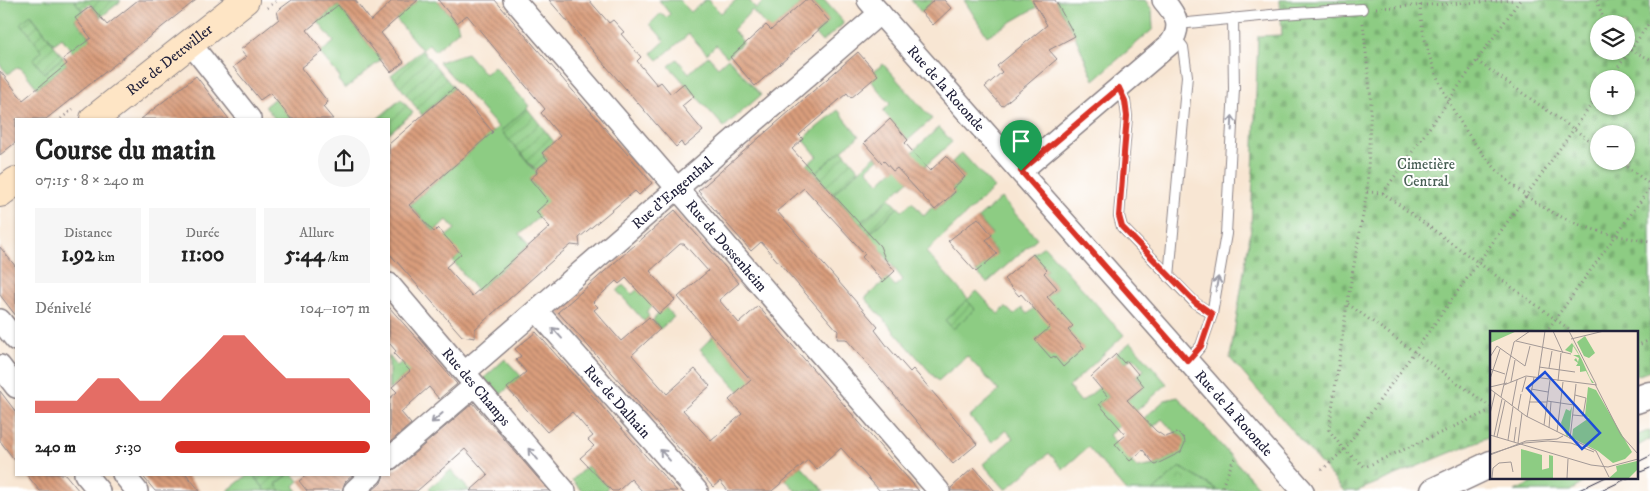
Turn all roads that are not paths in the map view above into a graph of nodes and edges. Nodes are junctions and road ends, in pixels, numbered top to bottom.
1 (244, 0) edge
2 (514, 0) edge
3 (1163, 0) edge
4 (874, 6) edge
5 (1362, 9) road end
6 (1233, 18) junction
7 (1177, 30) junction
8 (190, 43) junction
9 (1119, 88) junction
10 (95, 118) edge
11 (249, 118) edge
12 (1021, 171) junction
13 (15, 181) edge
14 (678, 188) junction
15 (0, 193) edge
16 (1169, 277) junction
17 (390, 285) edge
18 (538, 311) junction
19 (1212, 314) junction
20 (0, 320) edge
21 (15, 339) edge
22 (1188, 361) junction
23 (0, 366) edge
24 (470, 379) junction
25 (15, 385) edge
26 (1650, 395) edge
27 (1638, 399) edge
28 (390, 458) edge
29 (1490, 464) edge
30 (87, 476) edge
31 (125, 476) edge
32 (370, 476) edge
33 (99, 491) edge
34 (137, 491) edge
35 (354, 491) edge
36 (565, 491) edge
37 (697, 491) edge
38 (939, 491) edge
39 (1303, 491) edge
40 (1434, 491) edge

1 - 8 main road, Rue de Dettwiller
2 - 14 street, Rue de Dossenheim
3 - 7 street
4 - 12 street, Rue de la Rotonde
4 - 14 street, Rue d'Engenthal
5 - 6 lane
6 - 7 lane
19 -> 6 lane
7 - 9 street
7 - 16 lane
8 - 10 main road, Rue de Dettwiller
8 - 11 street
9 - 12 street
9 - 16 lane
12 - 22 street, Rue de la Rotonde
13 - 15 main road
14 - 18 street, Rue d'Engenthal
14 - 38 street, Rue de Dossenheim
16 - 19 lane
17 - 24 street, Rue des Champs
18 - 24 street, Rue d'Engenthal
37 -> 18 street, Rue de Dalhain
19 - 22 lane
20 - 21 street
22 - 39 street, Rue de la Rotonde
23 - 25 street
24 -> 28 street, Rue d'Engenthal
36 -> 24 street, Rue des Champs
26 - 27 street
29 - 40 street
30 - 33 street
31 - 34 street
32 - 35 street

